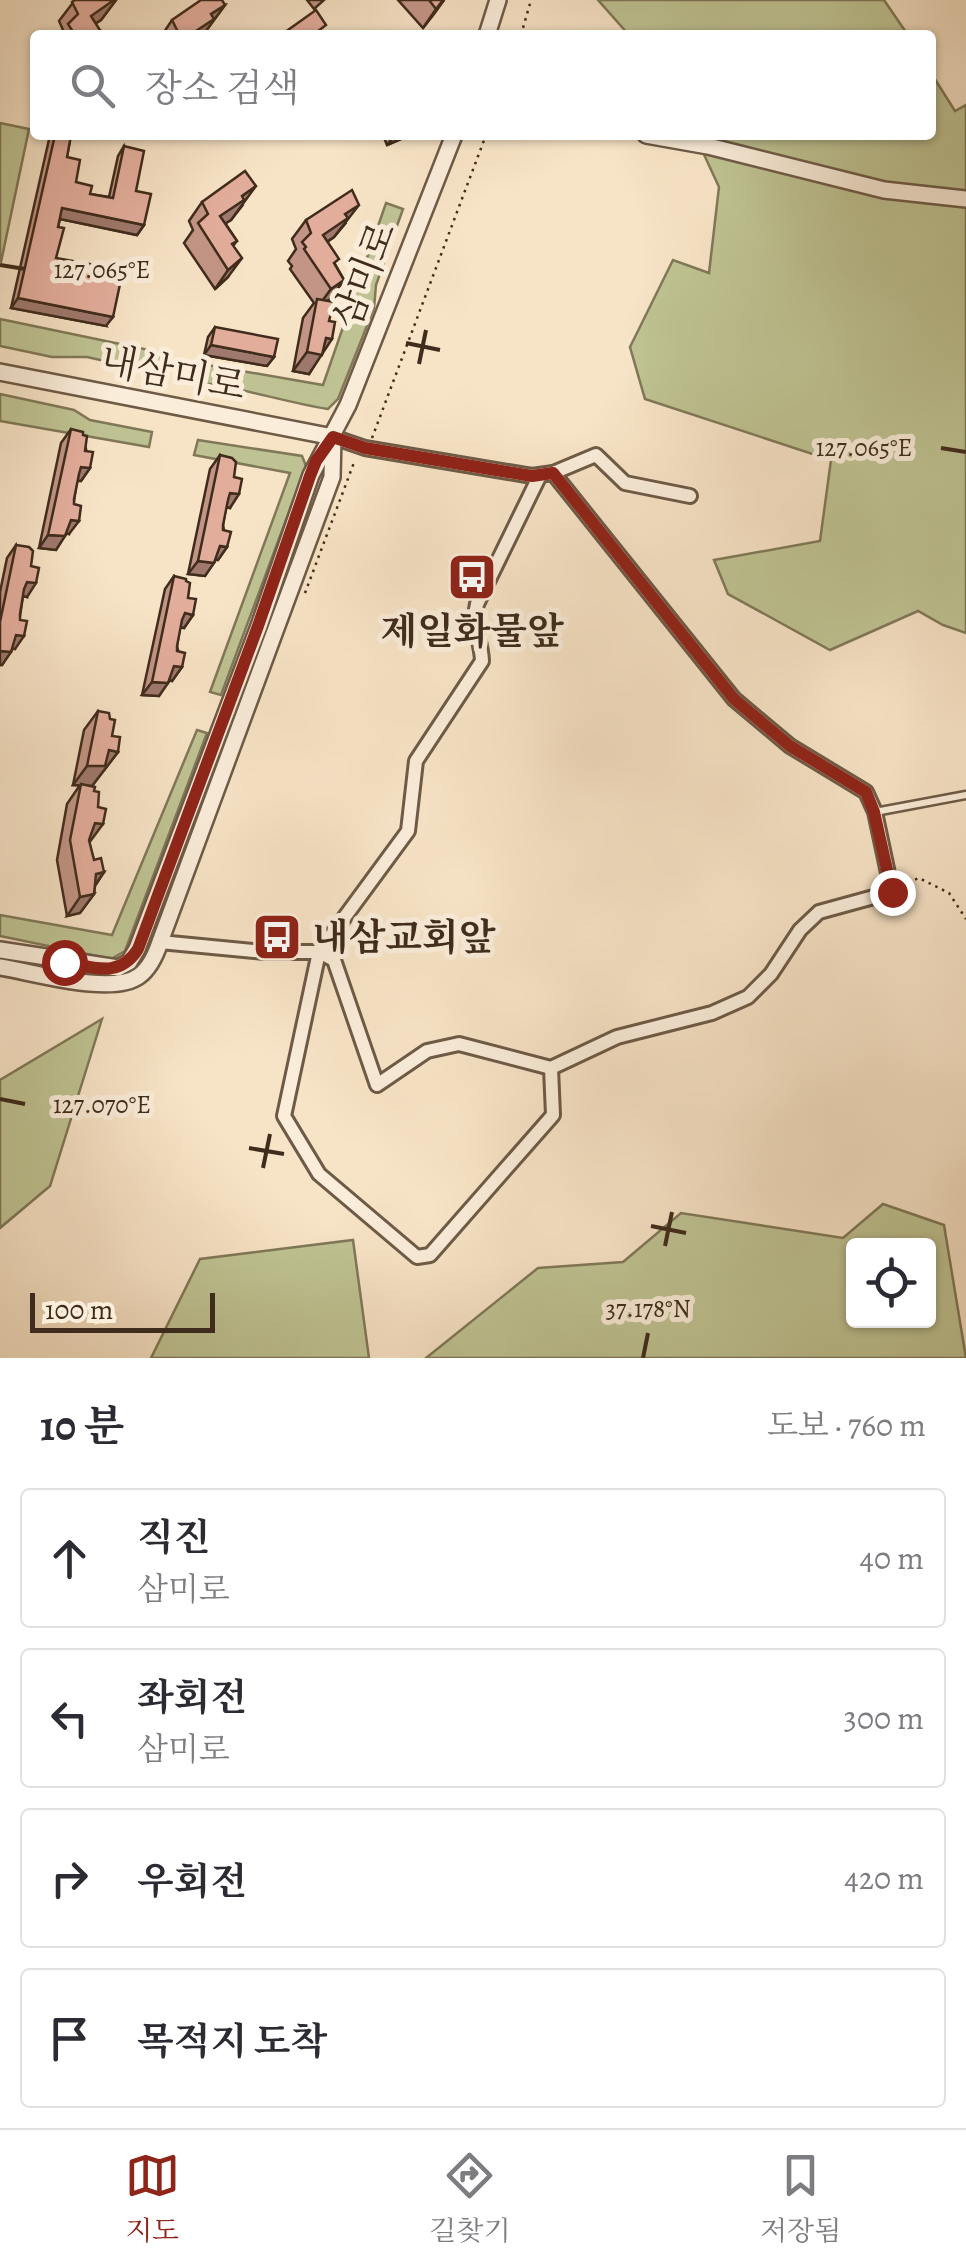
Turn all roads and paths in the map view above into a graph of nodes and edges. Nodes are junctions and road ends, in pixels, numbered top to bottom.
1 (498, 0) edge
2 (532, 0) edge
3 (489, 30) edge
4 (523, 30) edge
5 (452, 140) edge
6 (674, 140) edge
7 (966, 199) edge
8 (0, 372) edge
9 (333, 437) junction
10 (546, 474) junction
11 (690, 496) dead end
12 (966, 795) edge
13 (874, 812) junction
14 (892, 892) junction
15 (966, 919) edge
16 (160, 942) junction
17 (0, 950) edge
18 (319, 952) junction
19 (0, 966) edge
20 (551, 1068) junction

1 - 3 street
2 - 4 path
5 - 9 street, 삼미로
6 - 7 street
8 - 9 street, 내삼미로
9 - 10 street
9 - 16 street, 삼미로
9 - 17 street, 삼미로
10 - 11 street
10 - 13 street
10 - 18 street
12 - 13 lane
13 - 14 street
14 - 15 path
14 - 20 street
16 - 18 street
16 - 19 street, 삼미로
18 - 20 street
18 - 20 street

